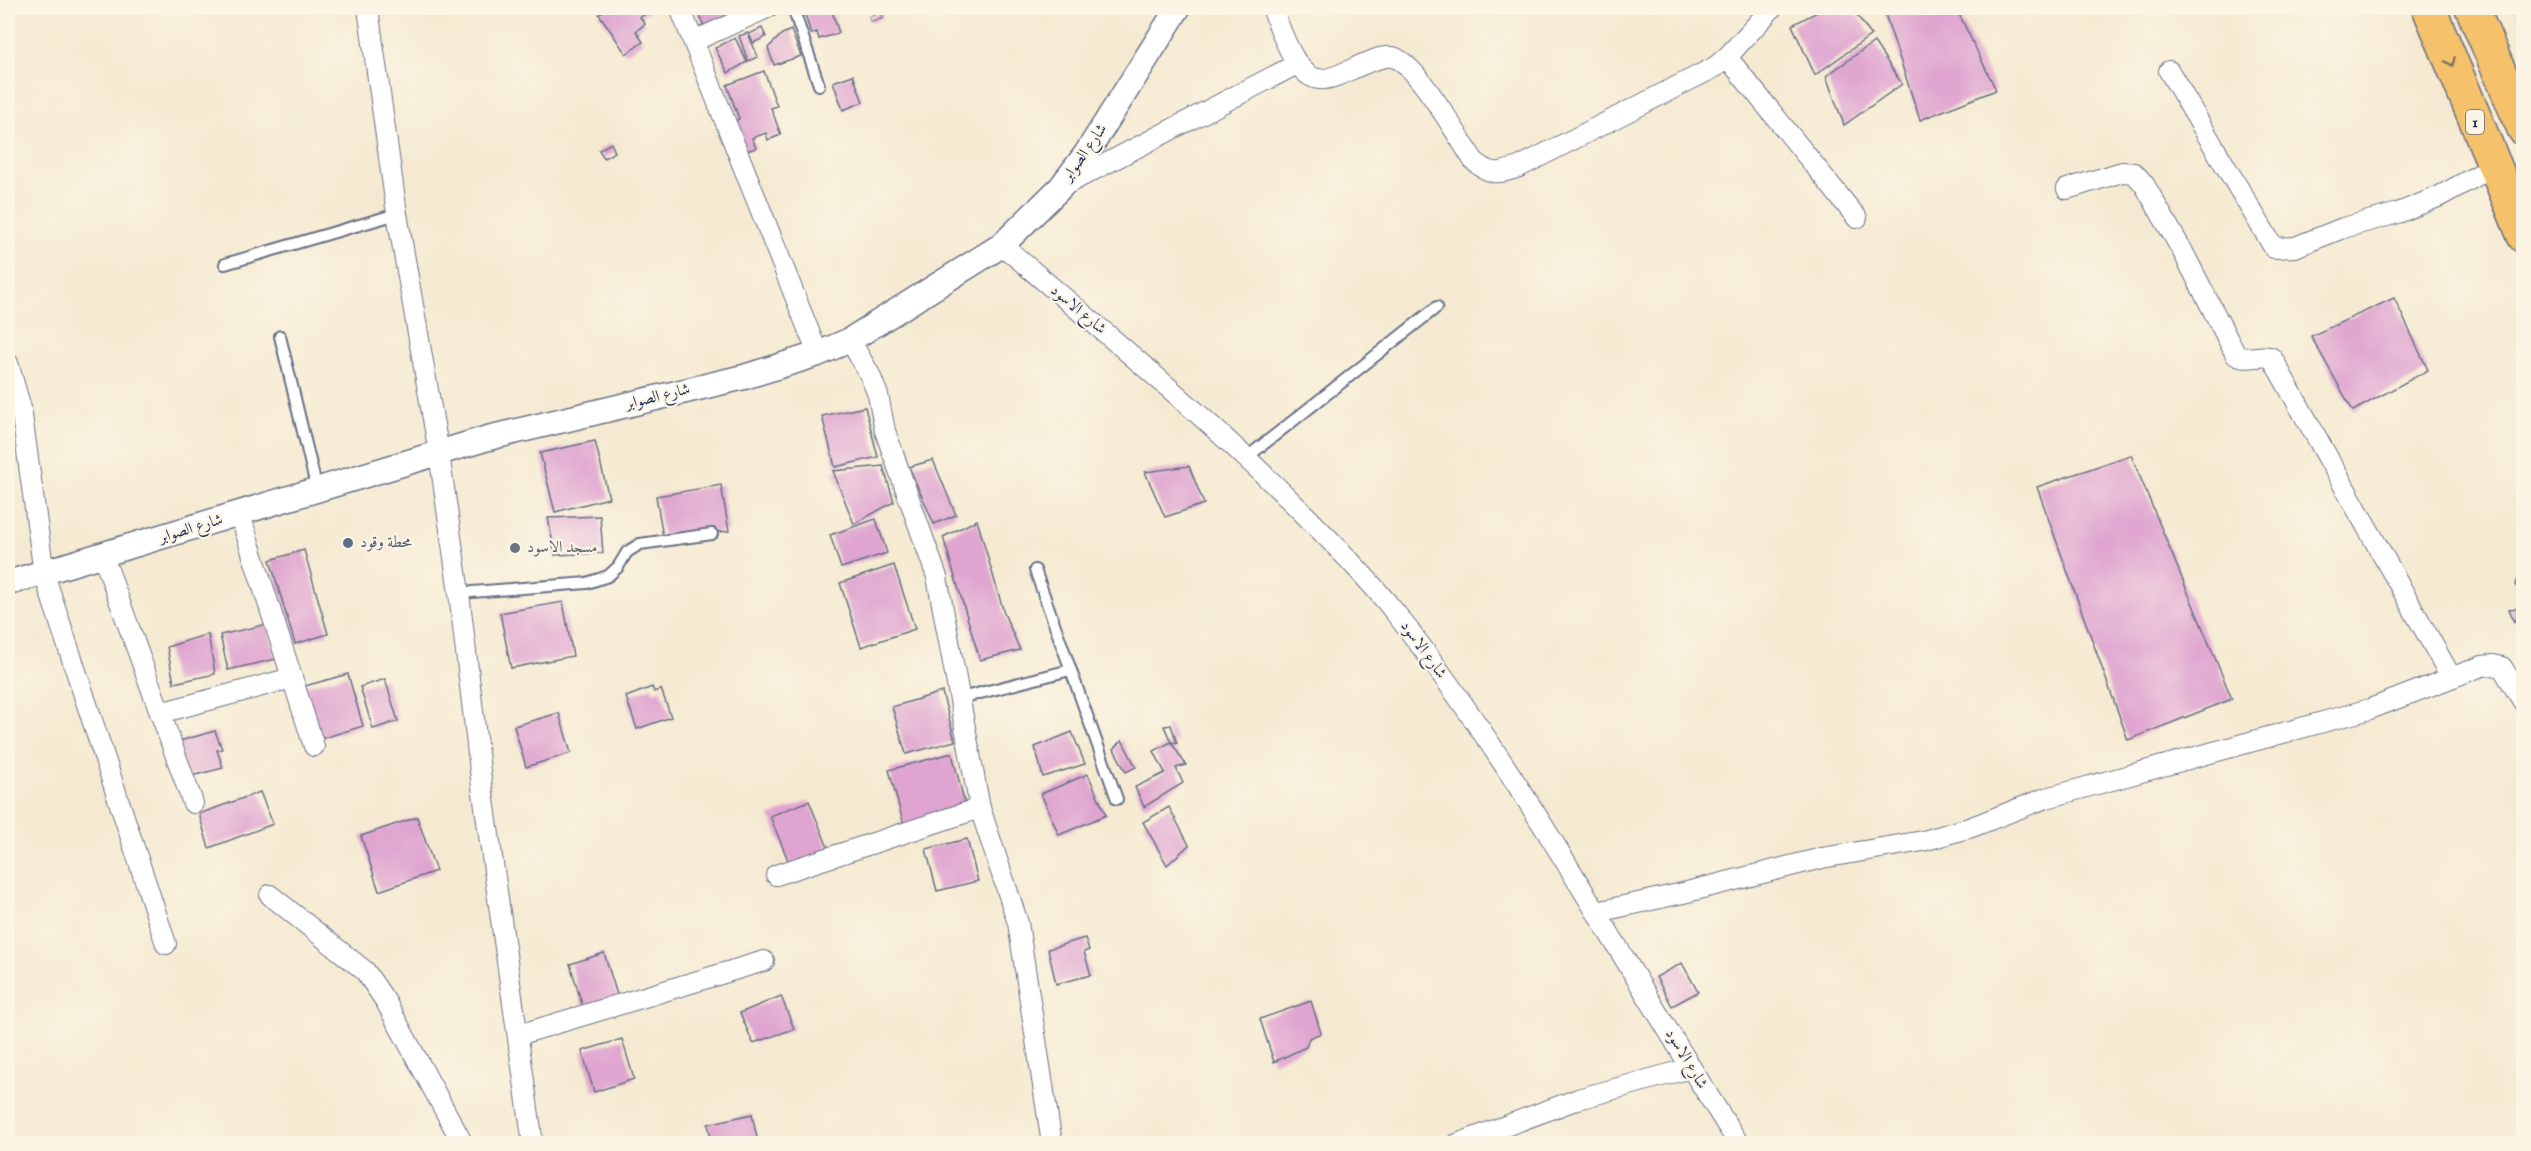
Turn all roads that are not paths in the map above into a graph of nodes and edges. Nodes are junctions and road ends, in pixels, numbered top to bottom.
1 (368, 8) edge
2 (680, 8) edge
3 (767, 8) edge
4 (793, 8) edge
5 (1178, 8) edge
6 (1272, 8) edge
7 (1772, 8) edge
8 (2429, 8) edge
9 (2472, 8) edge
10 (694, 41) junction
11 (1727, 57) junction
12 (1297, 64) junction
13 (2169, 71) dead end
14 (819, 85) dead end
15 (2523, 129) edge
16 (2493, 168) junction
17 (1061, 187) junction
18 (2067, 189) dead end
19 (397, 214) junction
20 (1857, 218) dead end
21 (2523, 236) edge
22 (1002, 245) junction
23 (225, 264) dead end
24 (1437, 307) dead end
25 (280, 336) dead end
26 (850, 340) junction
27 (818, 354) junction
28 (8, 363) edge
29 (439, 453) junction
30 (1246, 458) junction
31 (317, 491) junction
32 (240, 514) junction
33 (712, 534) dead end
34 (103, 556) junction
35 (1035, 570) dead end
36 (44, 574) junction
37 (8, 583) edge
38 (459, 593) junction
39 (1070, 670) junction
40 (2451, 677) junction
41 (292, 678) junction
42 (961, 698) junction
43 (2523, 703) edge
44 (160, 713) junction
45 (314, 746) dead end
46 (1117, 799) dead end
47 (193, 803) dead end
48 (980, 808) junction
49 (776, 875) dead end
50 (270, 895) dead end
51 (1597, 912) junction
52 (166, 944) dead end
53 (764, 961) dead end
54 (518, 1035) junction
55 (1691, 1068) junction
56 (463, 1143) edge
57 (533, 1143) edge
58 (1052, 1143) edge
59 (1457, 1143) edge
60 (1739, 1143) edge

1 - 19 street
2 - 10 street
3 - 10 street
4 - 14 lane
5 - 17 street, شارع الصوابر
6 - 12 street
7 - 11 street
8 -> 16 highway, 1
9 - 15 highway
10 - 27 street
11 - 12 street
11 - 20 street
12 - 17 street
13 - 16 street
16 - 21 highway, 1
17 - 22 street, شارع الصوابر
18 - 40 street
19 - 23 lane
19 - 29 street
22 - 26 street, شارع الصوابر
22 - 30 street, شارع الاسود
24 - 30 lane
25 - 31 lane
26 - 27 street, شارع الصوابر
26 - 42 street
27 - 29 street, شارع الصوابر
28 - 36 street
29 - 31 street, شارع الصوابر
29 - 38 street
30 - 51 street, شارع الاسود
31 - 32 street, شارع الصوابر
32 - 34 street, شارع الصوابر
32 - 41 street
33 - 38 lane
34 - 36 street, شارع الصوابر
34 - 44 street
35 - 39 lane
36 - 37 street, شارع الصوابر
36 - 52 street
38 - 54 street
39 - 42 lane
39 - 46 lane
40 - 43 street
40 - 51 street
41 - 44 street
41 - 45 street
42 - 48 street
44 - 47 street
48 - 49 street
48 - 58 street
50 - 56 street
51 - 55 street, شارع الاسود
53 - 54 street
54 - 57 street
55 - 59 street
55 - 60 street, شارع الاسود

